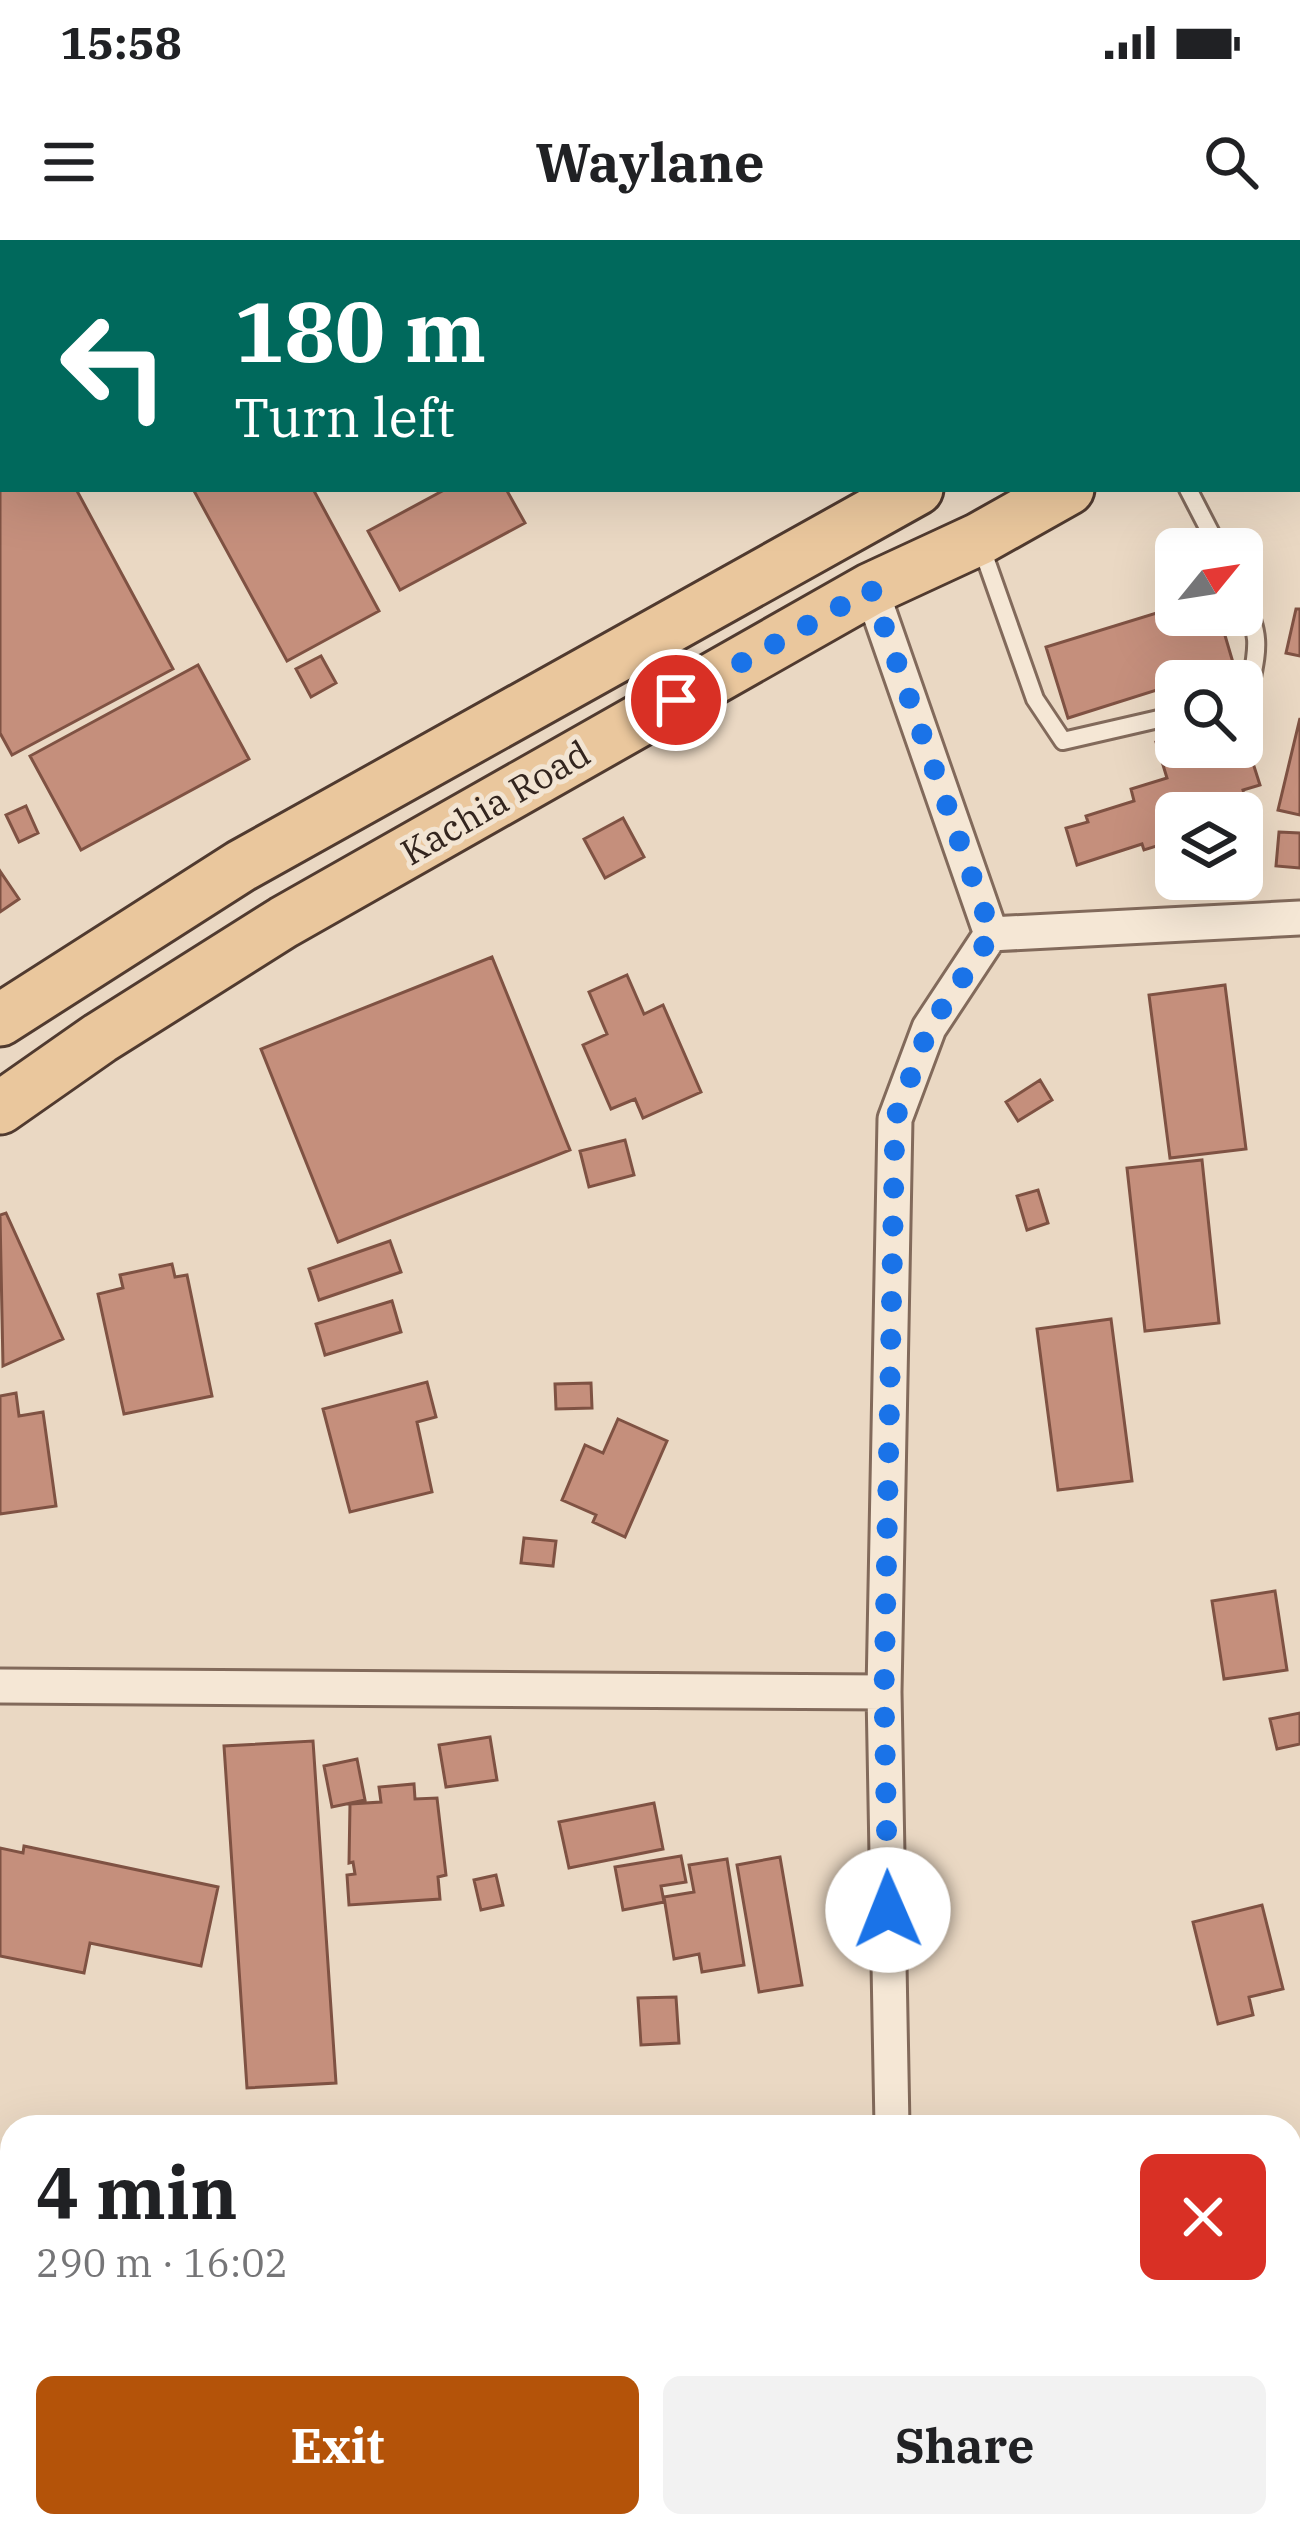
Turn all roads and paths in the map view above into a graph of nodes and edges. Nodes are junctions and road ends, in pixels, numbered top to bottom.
1 (912, 492) edge
2 (1063, 492) edge
3 (1190, 492) edge
4 (1208, 528) edge
5 (979, 539) junction
6 (871, 589) junction
7 (1155, 720) edge
8 (1300, 918) edge
9 (992, 934) junction
10 (0, 1020) edge
11 (0, 1108) edge
12 (0, 1686) edge
13 (884, 1692) junction
14 (892, 2115) edge

1 - 10 main road, Kachia Road
2 - 5 main road, Kachia Road
3 - 4 lane
5 - 6 main road, Kachia Road
5 - 7 lane
6 - 9 street
6 - 11 main road, Kachia Road
8 - 9 street
9 - 13 street
12 - 13 street
13 - 14 street

